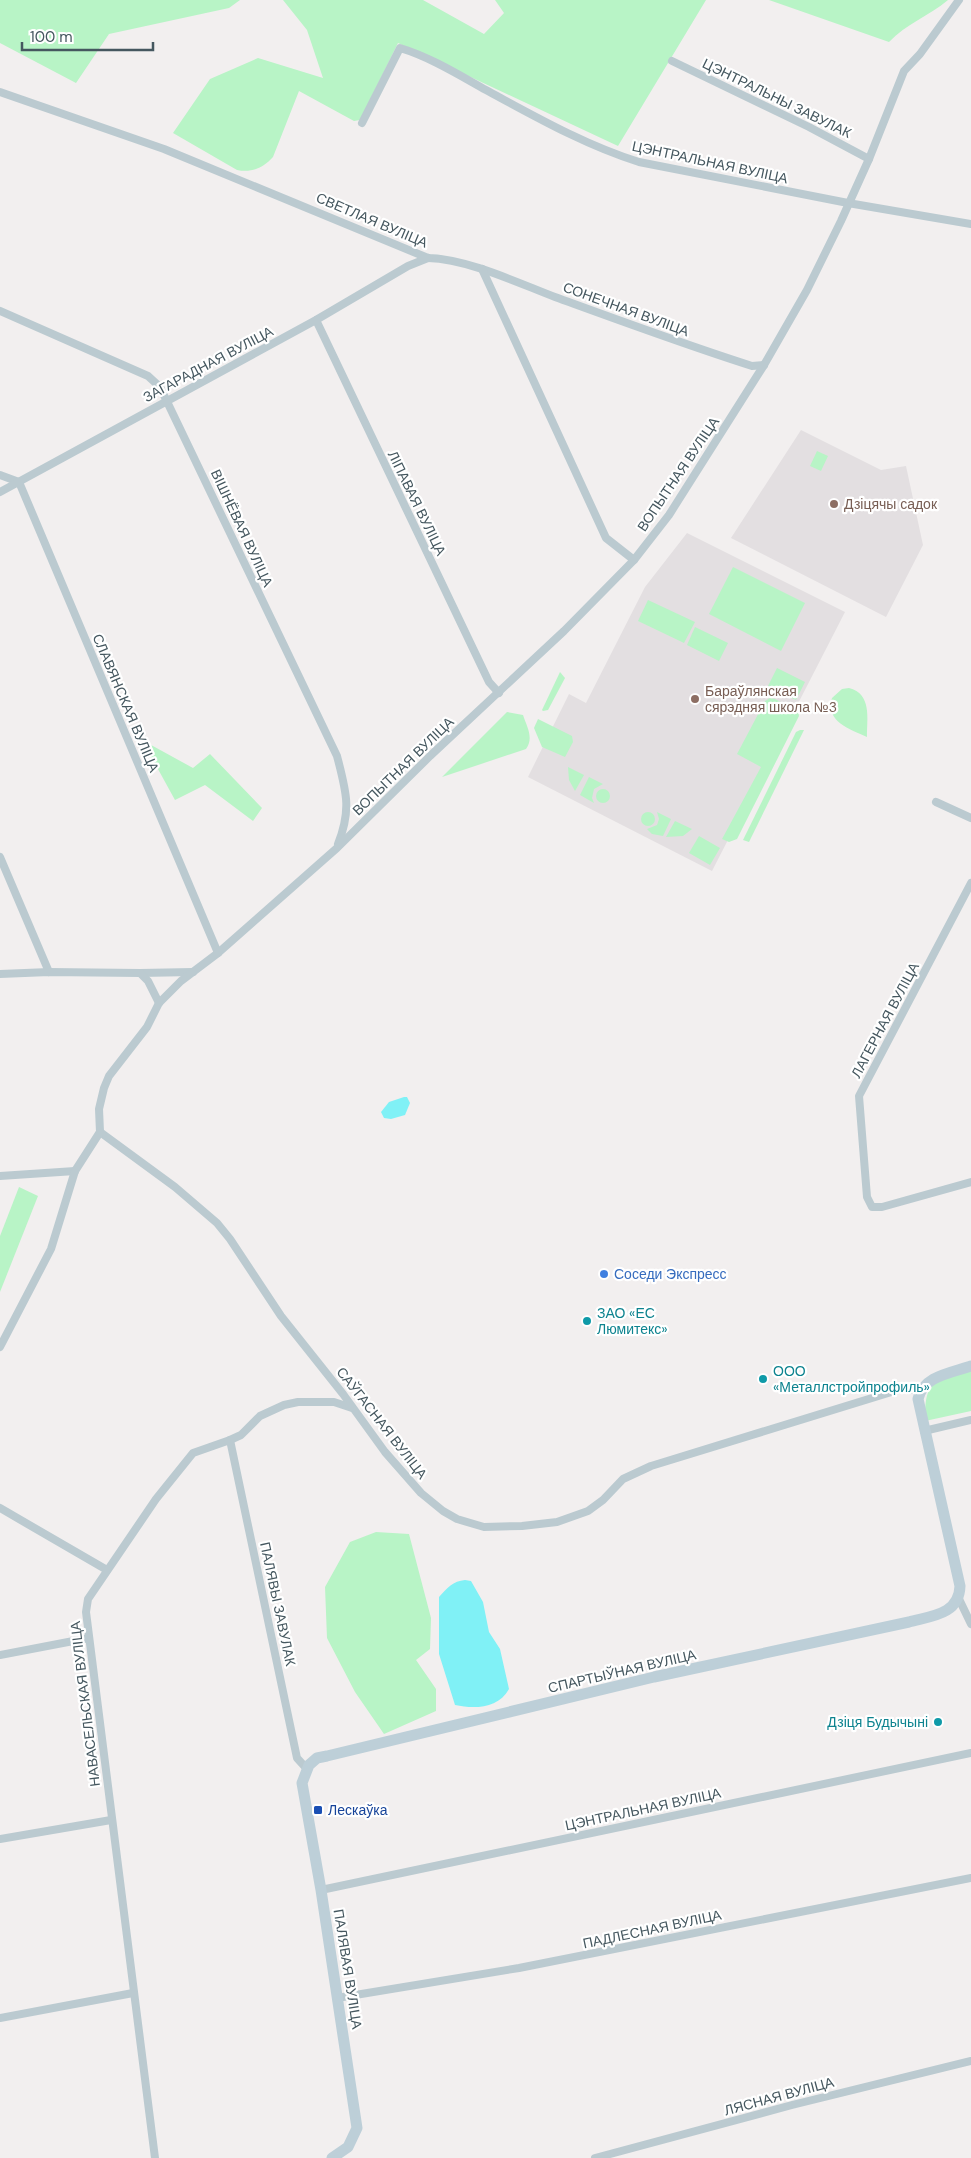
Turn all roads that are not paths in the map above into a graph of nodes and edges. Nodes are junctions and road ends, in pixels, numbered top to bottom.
1 (958, 0) edge
2 (672, 61) dead end
3 (0, 92) edge
4 (362, 123) dead end
5 (870, 159) junction
6 (848, 203) junction
7 (971, 224) edge
8 (428, 258) junction
9 (482, 270) junction
10 (0, 311) edge
11 (316, 320) junction
12 (764, 365) junction
13 (167, 400) junction
14 (0, 475) edge
15 (19, 482) junction
16 (0, 492) edge
17 (634, 560) junction
18 (499, 693) junction
19 (936, 802) dead end
20 (971, 818) edge
21 (336, 848) junction
22 (0, 857) edge
23 (971, 883) edge
24 (218, 954) junction
25 (49, 972) junction
26 (194, 972) junction
27 (140, 973) junction
28 (0, 974) edge
29 (159, 1003) junction
30 (100, 1132) junction
31 (75, 1171) junction
32 (0, 1176) edge
33 (971, 1182) edge
34 (0, 1347) edge
35 (971, 1366) edge
36 (923, 1386) junction
37 (352, 1408) junction
38 (971, 1420) edge
39 (924, 1431) junction
40 (230, 1440) junction
41 (0, 1508) edge
42 (107, 1570) junction
43 (959, 1599) junction
44 (971, 1624) edge
45 (89, 1638) junction
46 (0, 1655) edge
47 (971, 1753) edge
48 (307, 1769) junction
49 (111, 1820) junction
50 (0, 1839) edge
51 (971, 1878) edge
52 (321, 1890) junction
53 (133, 1993) junction
54 (337, 1998) junction
55 (0, 2018) edge
56 (971, 2061) edge
57 (336, 2156) edge
58 (155, 2158) edge
59 (595, 2158) edge

1 - 5 street
2 - 5 street, ЦЭНТРАЛЬНЫ ЗАВУЛАК
3 - 8 street, СВЕТЛАЯ ВУЛІЦА
4 - 6 street, ЦЭНТРАЛЬНАЯ ВУЛІЦА
5 - 6 street
6 - 7 street, ЦЭНТРАЛЬНАЯ ВУЛІЦА
6 - 12 street, ВОПЫТНАЯ ВУЛІЦА
8 - 9 street, СВЕТЛАЯ ВУЛІЦА
8 - 11 street, ЗАГАРАДНАЯ ВУЛІЦА
9 - 12 street, СОНЕЧНАЯ ВУЛІЦА
9 - 17 street
10 - 13 street, ВІШНЁВАЯ ВУЛІЦА
11 - 13 street, ЗАГАРАДНАЯ ВУЛІЦА
11 - 18 street, ЛІПАВАЯ ВУЛІЦА
12 - 17 street, ВОПЫТНАЯ ВУЛІЦА
13 - 15 street, ЗАГАРАДНАЯ ВУЛІЦА
13 - 21 street, ВІШНЁВАЯ ВУЛІЦА
14 - 15 street
15 - 16 street, ЗАГАРАДНАЯ ВУЛІЦА
15 - 24 street, СЛАВЯНСКАЯ ВУЛІЦА
17 - 18 street, ВОПЫТНАЯ ВУЛІЦА
18 - 21 street, ВОПЫТНАЯ ВУЛІЦА
19 - 20 street
21 - 24 street, ВОПЫТНАЯ ВУЛІЦА
22 - 25 street
23 - 33 street, ЛАГЕРНАЯ ВУЛІЦА
24 - 26 street, ВОПЫТНАЯ ВУЛІЦА
25 - 27 street
25 - 28 street
26 - 27 street
26 - 29 street, ВОПЫТНАЯ ВУЛІЦА
27 - 29 street
29 - 30 street, ВОПЫТНАЯ ВУЛІЦА
30 - 31 street
30 - 37 street, САЎГАСНАЯ ВУЛІЦА
31 - 32 street
31 - 34 street
35 - 36 main road
36 - 37 street, САЎГАСНАЯ ВУЛІЦА
36 - 39 main road
37 - 40 street, НАВАСЕЛЬСКАЯ ВУЛІЦА
38 - 39 street
39 - 43 main road
40 - 42 street, НАВАСЕЛЬСКАЯ ВУЛІЦА
40 - 48 street, ПАЛЯВЫ ЗАВУЛАК
41 - 42 street
42 - 45 street, НАВАСЕЛЬСКАЯ ВУЛІЦА
43 - 44 street
43 - 48 main road, СПАРТЫЎНАЯ ВУЛІЦА
45 - 46 street
45 - 49 street, НАВАСЕЛЬСКАЯ ВУЛІЦА
47 - 52 street, ЦЭНТРАЛЬНАЯ ВУЛІЦА
48 - 52 main road, ПАЛЯВАЯ ВУЛІЦА
49 - 50 street
49 - 53 street, НАВАСЕЛЬСКАЯ ВУЛІЦА
51 - 54 street, ПАДЛЕСНАЯ ВУЛІЦА
52 - 54 main road, ПАЛЯВАЯ ВУЛІЦА
53 - 55 street
53 - 58 street, НАВАСЕЛЬСКАЯ ВУЛІЦА
54 - 57 main road, ПАЛЯВАЯ ВУЛІЦА
56 - 59 street, ЛЯСНАЯ ВУЛІЦА

